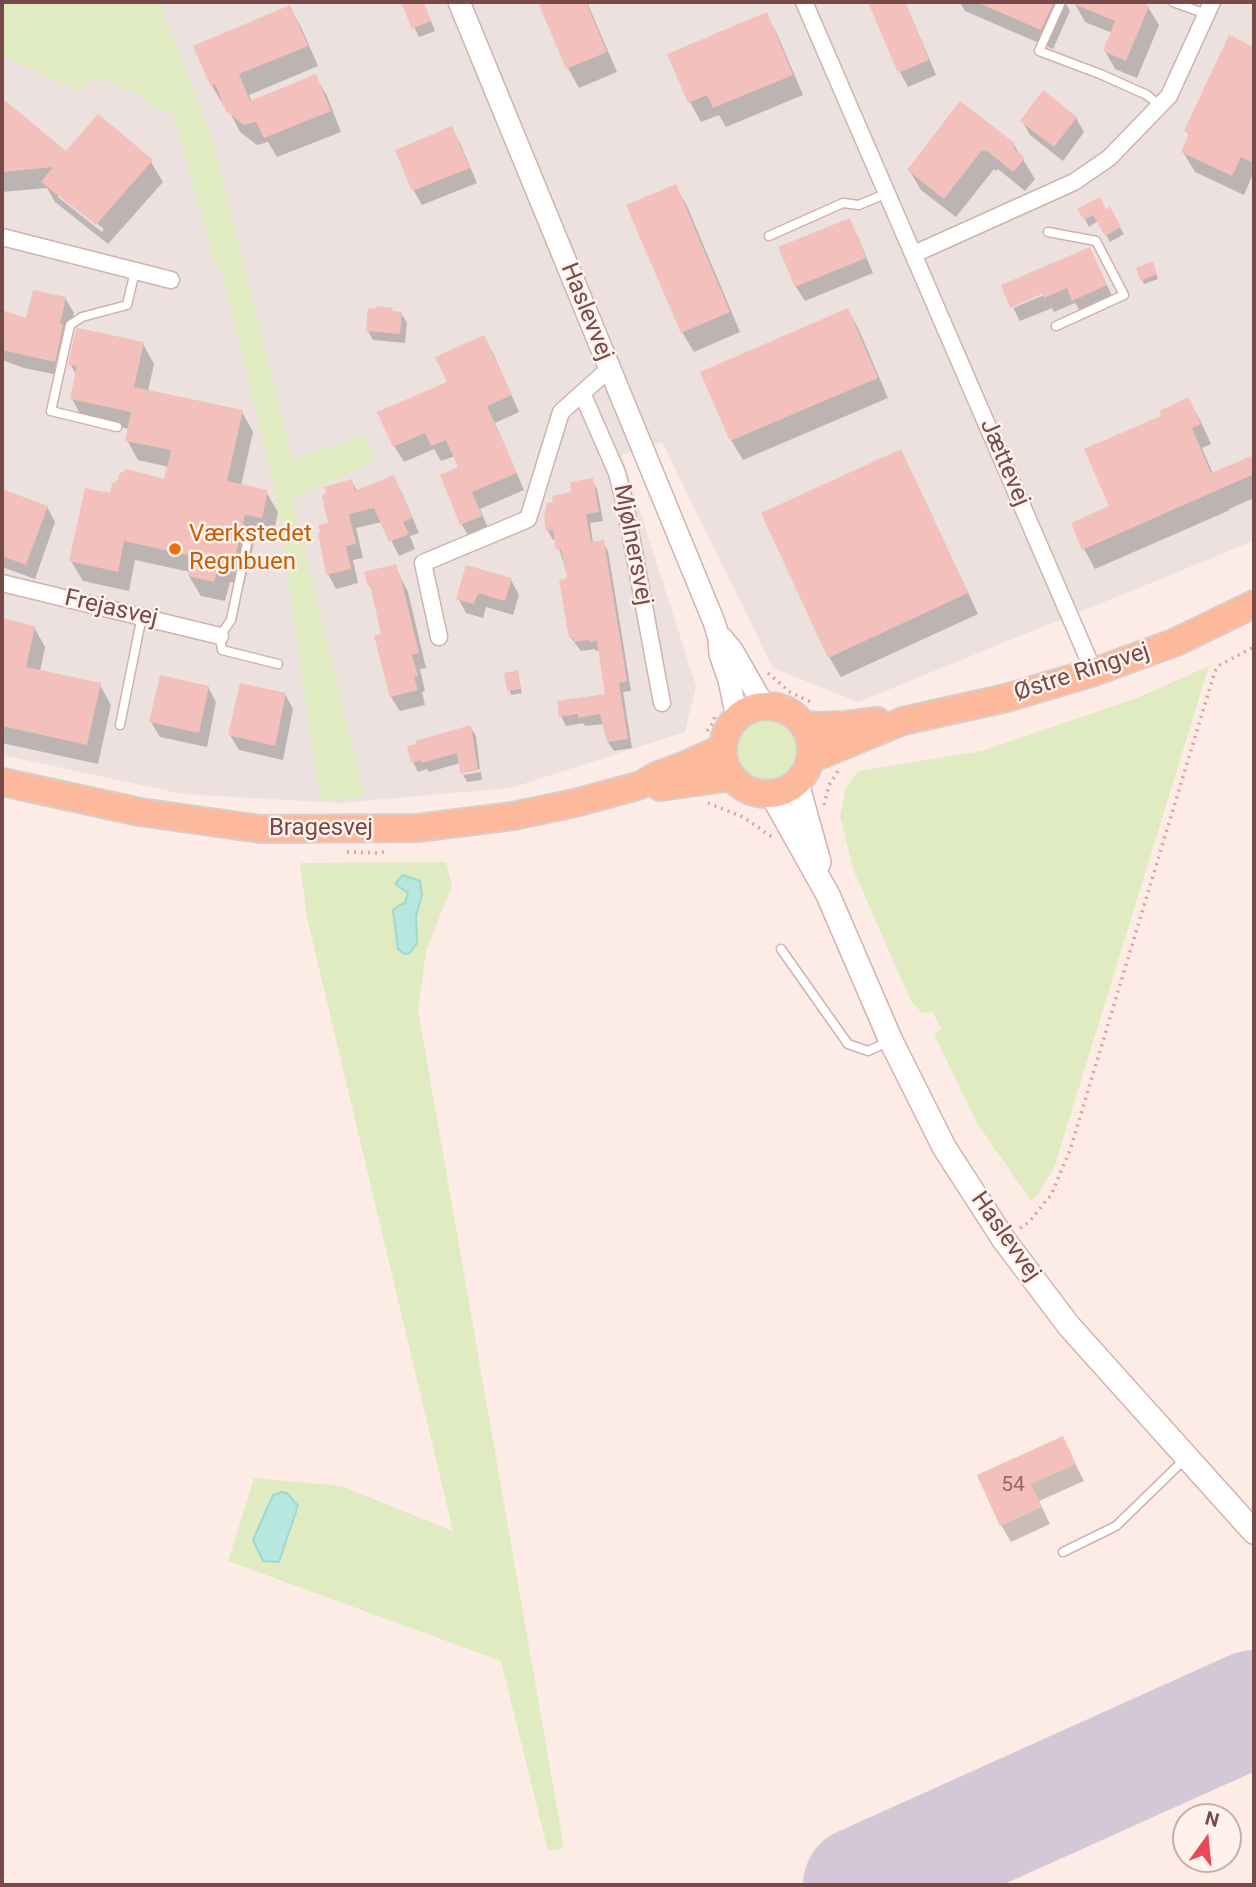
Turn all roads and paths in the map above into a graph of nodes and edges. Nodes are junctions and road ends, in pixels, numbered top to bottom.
1 (459, 2) edge
2 (804, 2) edge
3 (1061, 2) edge
4 (1173, 2) edge
5 (1209, 8) edge
6 (1160, 106) junction
7 (887, 193) junction
8 (1048, 232) dead end
9 (769, 236) dead end
10 (2, 237) edge
11 (914, 254) junction
12 (135, 271) junction
13 (171, 280) dead end
14 (1056, 326) dead end
15 (610, 369) junction
16 (582, 393) junction
17 (117, 427) dead end
18 (248, 539) dead end
19 (2, 583) edge
20 (1254, 604) edge
21 (142, 616) junction
22 (714, 622) junction
23 (220, 636) junction
24 (439, 637) dead end
25 (1254, 647) edge
26 (278, 664) dead end
27 (761, 667) dead end
28 (1094, 672) junction
29 (662, 703) dead end
30 (764, 706) junction
31 (727, 711) junction
32 (811, 715) junction
33 (903, 721) junction
34 (120, 725) dead end
35 (713, 742) junction
36 (811, 759) junction
37 (842, 766) dead end
38 (732, 777) junction
39 (2, 782) edge
40 (797, 783) junction
41 (641, 785) junction
42 (772, 795) junction
43 (824, 804) dead end
44 (828, 895) junction
45 (781, 949) dead end
46 (891, 1041) junction
47 (1004, 1240) junction
48 (1186, 1458) junction
49 (1254, 1532) edge
50 (1063, 1552) dead end

1 - 15 street, Haslevvej
2 - 7 street, Jættevej
3 - 6 lane
4 - 5 lane
5 - 6 street
6 - 11 street
7 - 9 lane
7 - 11 street, Jættevej
8 - 14 lane
10 - 12 street
11 - 28 street, Jættevej
12 - 13 street
12 - 17 lane
15 - 16 street
15 - 22 street, Haslevvej
16 - 24 street
16 - 29 street, Mjølnersvej
18 - 23 lane
19 - 21 street, Frejasvej
20 - 28 main road, Østre Ringvej
21 - 23 street, Frejasvej
21 - 34 lane
22 - 30 street, Haslevvej
22 - 31 street, Haslevvej
23 - 26 lane
25 - 47 path
27 - 32 path
28 - 33 main road, Østre Ringvej
30 - 31 main road
30 - 32 main road
31 - 35 path
31 - 35 main road
32 - 33 main road, Østre Ringvej
32 - 36 main road
33 - 36 main road, Østre Ringvej
35 - 38 main road
35 - 41 main road, Bragesvej
36 - 40 main road
37 - 43 path
38 - 41 main road, Bragesvej
38 - 42 main road
39 - 41 main road, Bragesvej
40 - 42 main road
40 - 44 main road, Haslevvej
42 - 44 main road, Haslevvej
44 - 46 main road, Haslevvej
45 - 46 lane
46 - 47 main road, Haslevvej
47 - 48 main road, Haslevvej
48 - 49 main road, Haslevvej
48 - 50 lane

